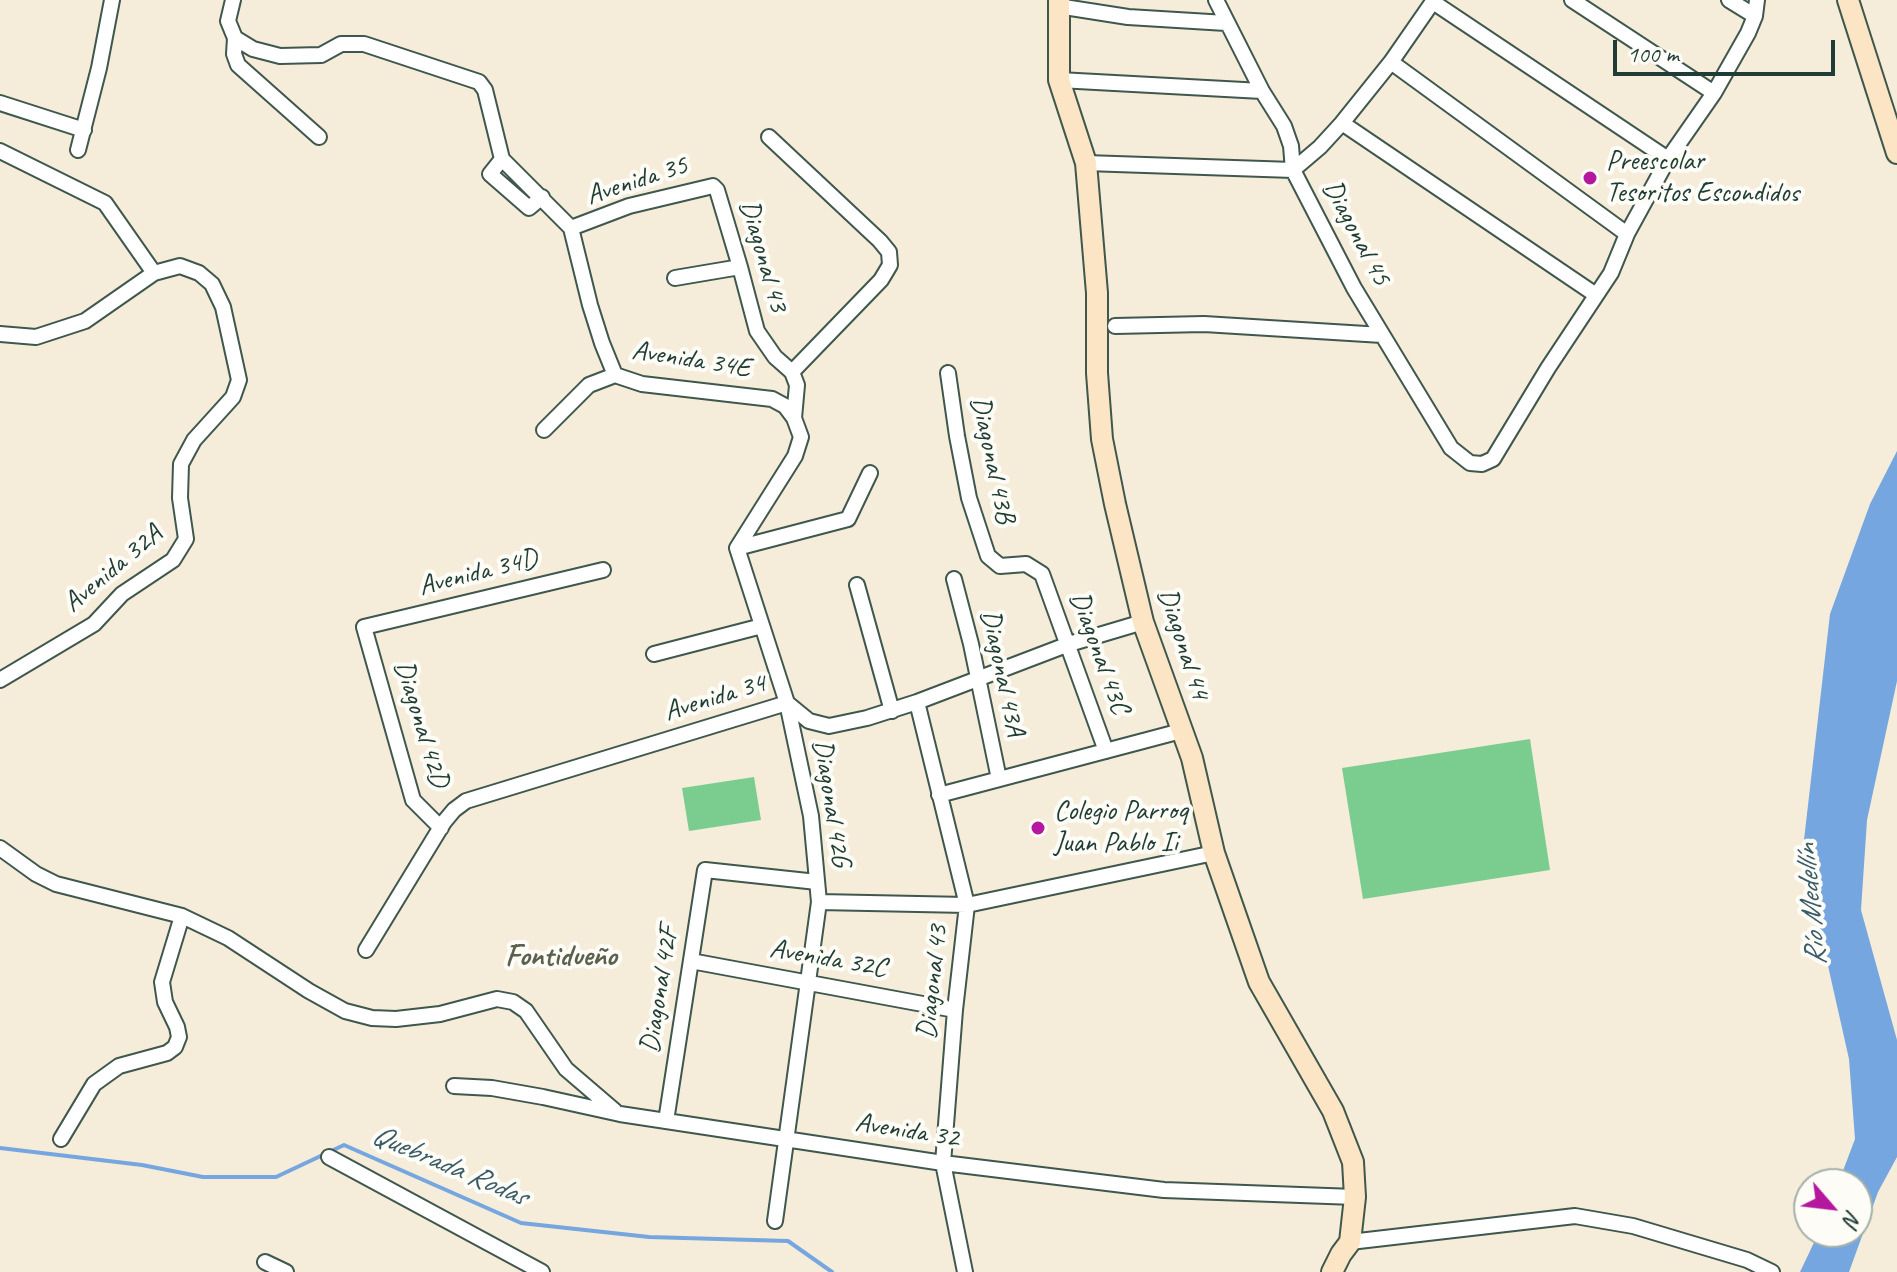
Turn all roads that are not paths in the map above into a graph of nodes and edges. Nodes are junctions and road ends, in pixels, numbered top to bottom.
1 (112, 0) edge
2 (1216, 0) edge
3 (1572, 0) edge
4 (1729, 0) edge
5 (1757, 0) edge
6 (1848, 0) edge
7 (1434, 1) edge
8 (226, 2) edge
9 (1059, 3) edge
10 (1755, 16) junction
11 (1226, 23) junction
12 (235, 38) junction
13 (1391, 62) junction
14 (1059, 80) junction
15 (1262, 91) junction
16 (1714, 93) junction
17 (0, 103) edge
18 (1342, 123) junction
19 (84, 130) junction
20 (319, 137) dead end
21 (769, 137) dead end
22 (78, 150) dead end
23 (0, 151) edge
24 (1897, 153) edge
25 (1668, 159) junction
26 (1086, 163) junction
27 (1293, 170) junction
28 (717, 190) joint
29 (571, 228) junction
30 (1627, 234) junction
31 (740, 267) junction
32 (154, 273) junction
33 (675, 278) dead end
34 (1596, 295) junction
35 (1115, 326) dead end
36 (0, 334) edge
37 (1382, 335) junction
38 (792, 372) junction
39 (948, 373) dead end
40 (615, 375) junction
41 (794, 418) junction
42 (544, 430) dead end
43 (870, 473) dead end
44 (737, 548) junction
45 (603, 570) dead end
46 (1042, 574) joint
47 (954, 579) dead end
48 (857, 585) dead end
49 (1143, 622) junction
50 (762, 626) junction
51 (364, 627) joint
52 (1069, 644) junction
53 (654, 654) dead end
54 (978, 678) junction
55 (0, 680) edge
56 (917, 702) junction
57 (787, 703) junction
58 (892, 711) junction
59 (1181, 731) junction
60 (1106, 751) junction
61 (999, 779) junction
62 (939, 795) junction
63 (441, 828) junction
64 (0, 848) edge
65 (1214, 853) junction
66 (817, 882) junction
67 (819, 902) junction
68 (967, 905) junction
69 (182, 916) junction
70 (366, 950) dead end
71 (691, 961) junction
72 (810, 982) junction
73 (955, 1010) junction
74 (454, 1086) dead end
75 (620, 1114) junction
76 (666, 1121) junction
77 (786, 1138) junction
78 (61, 1139) dead end
79 (329, 1157) dead end
80 (943, 1163) junction
81 (1355, 1197) junction
82 (775, 1221) dead end
83 (1350, 1242) junction
84 (265, 1262) dead end
85 (286, 1272) edge
86 (542, 1272) edge
87 (965, 1272) edge
88 (1332, 1272) edge
89 (1772, 1272) edge

1 - 19 street
2 - 11 street
3 - 16 street
4 - 10 street
5 - 10 street
6 - 24 main road
7 - 13 street, Diagonal 45
7 - 25 street
8 - 12 street
9 - 11 street
9 - 14 main road, Diagonal 44
10 - 16 street
11 - 15 street
12 - 20 street
12 - 29 street
13 - 18 street, Diagonal 45
13 - 30 street
14 - 15 street
14 - 26 main road, Diagonal 44
15 - 27 street
16 - 25 street
17 - 19 street
18 - 27 street, Diagonal 45
18 - 34 street
19 - 22 street
21 - 38 street
23 - 32 street
25 - 30 street
26 - 27 street
26 - 49 main road, Diagonal 44
27 - 37 street, Diagonal 45
28 - 29 street, Avenida 35
28 - 31 street, Diagonal 43
29 - 40 street
30 - 34 street
31 - 33 street
31 - 38 street, Diagonal 43
32 - 36 street
32 - 55 street, Avenida 32A
34 - 37 street, Diagonal 45
35 - 37 street
38 - 41 street
39 - 46 street, Diagonal 43B
40 - 41 street, Avenida 34E
40 - 42 street, Avenida 34E
41 - 44 street
43 - 44 street
44 - 50 street, Diagonal 42G
45 - 51 street, Avenida 34D
46 - 52 street, Diagonal 43C
47 - 54 street, Diagonal 43A
48 - 58 street
49 - 52 street, Avenida 34
49 - 59 main road, Diagonal 44
50 - 53 street
50 - 57 street, Diagonal 42G
51 - 63 street, Diagonal 42D
52 - 54 street, Avenida 34
52 - 60 street, Diagonal 43C
54 - 56 street, Avenida 34
54 - 61 street, Diagonal 43A
56 - 58 street, Avenida 34
56 - 62 street, Diagonal 43
57 - 58 street, Avenida 34
57 - 63 street, Avenida 34
57 - 66 street, Diagonal 42G
59 - 60 street
59 - 65 main road, Diagonal 44
60 - 61 street
61 - 62 street
62 - 68 street, Diagonal 43
63 - 70 street, Avenida 34
64 - 69 street
65 - 68 street
65 - 81 main road, Diagonal 44
66 - 67 street, Diagonal 42G
66 - 71 street, Diagonal 42F
67 - 68 street
67 - 72 street, Diagonal 42G
68 - 73 street, Diagonal 43
69 - 75 street
69 - 78 street
71 - 72 street, Avenida 32C
71 - 76 street, Diagonal 42F
72 - 73 street, Avenida 32C
72 - 77 street, Diagonal 42G
73 - 80 street, Diagonal 43
74 - 75 street, Avenida 32
75 - 76 street, Avenida 32
76 - 77 street, Avenida 32
77 - 80 street, Avenida 32
77 - 82 street, Diagonal 42G
79 - 86 street
80 - 81 street, Avenida 32
80 - 87 street, Diagonal 43
81 - 83 main road, Diagonal 44
83 - 88 main road, Diagonal 44
83 - 89 street
84 - 85 street

